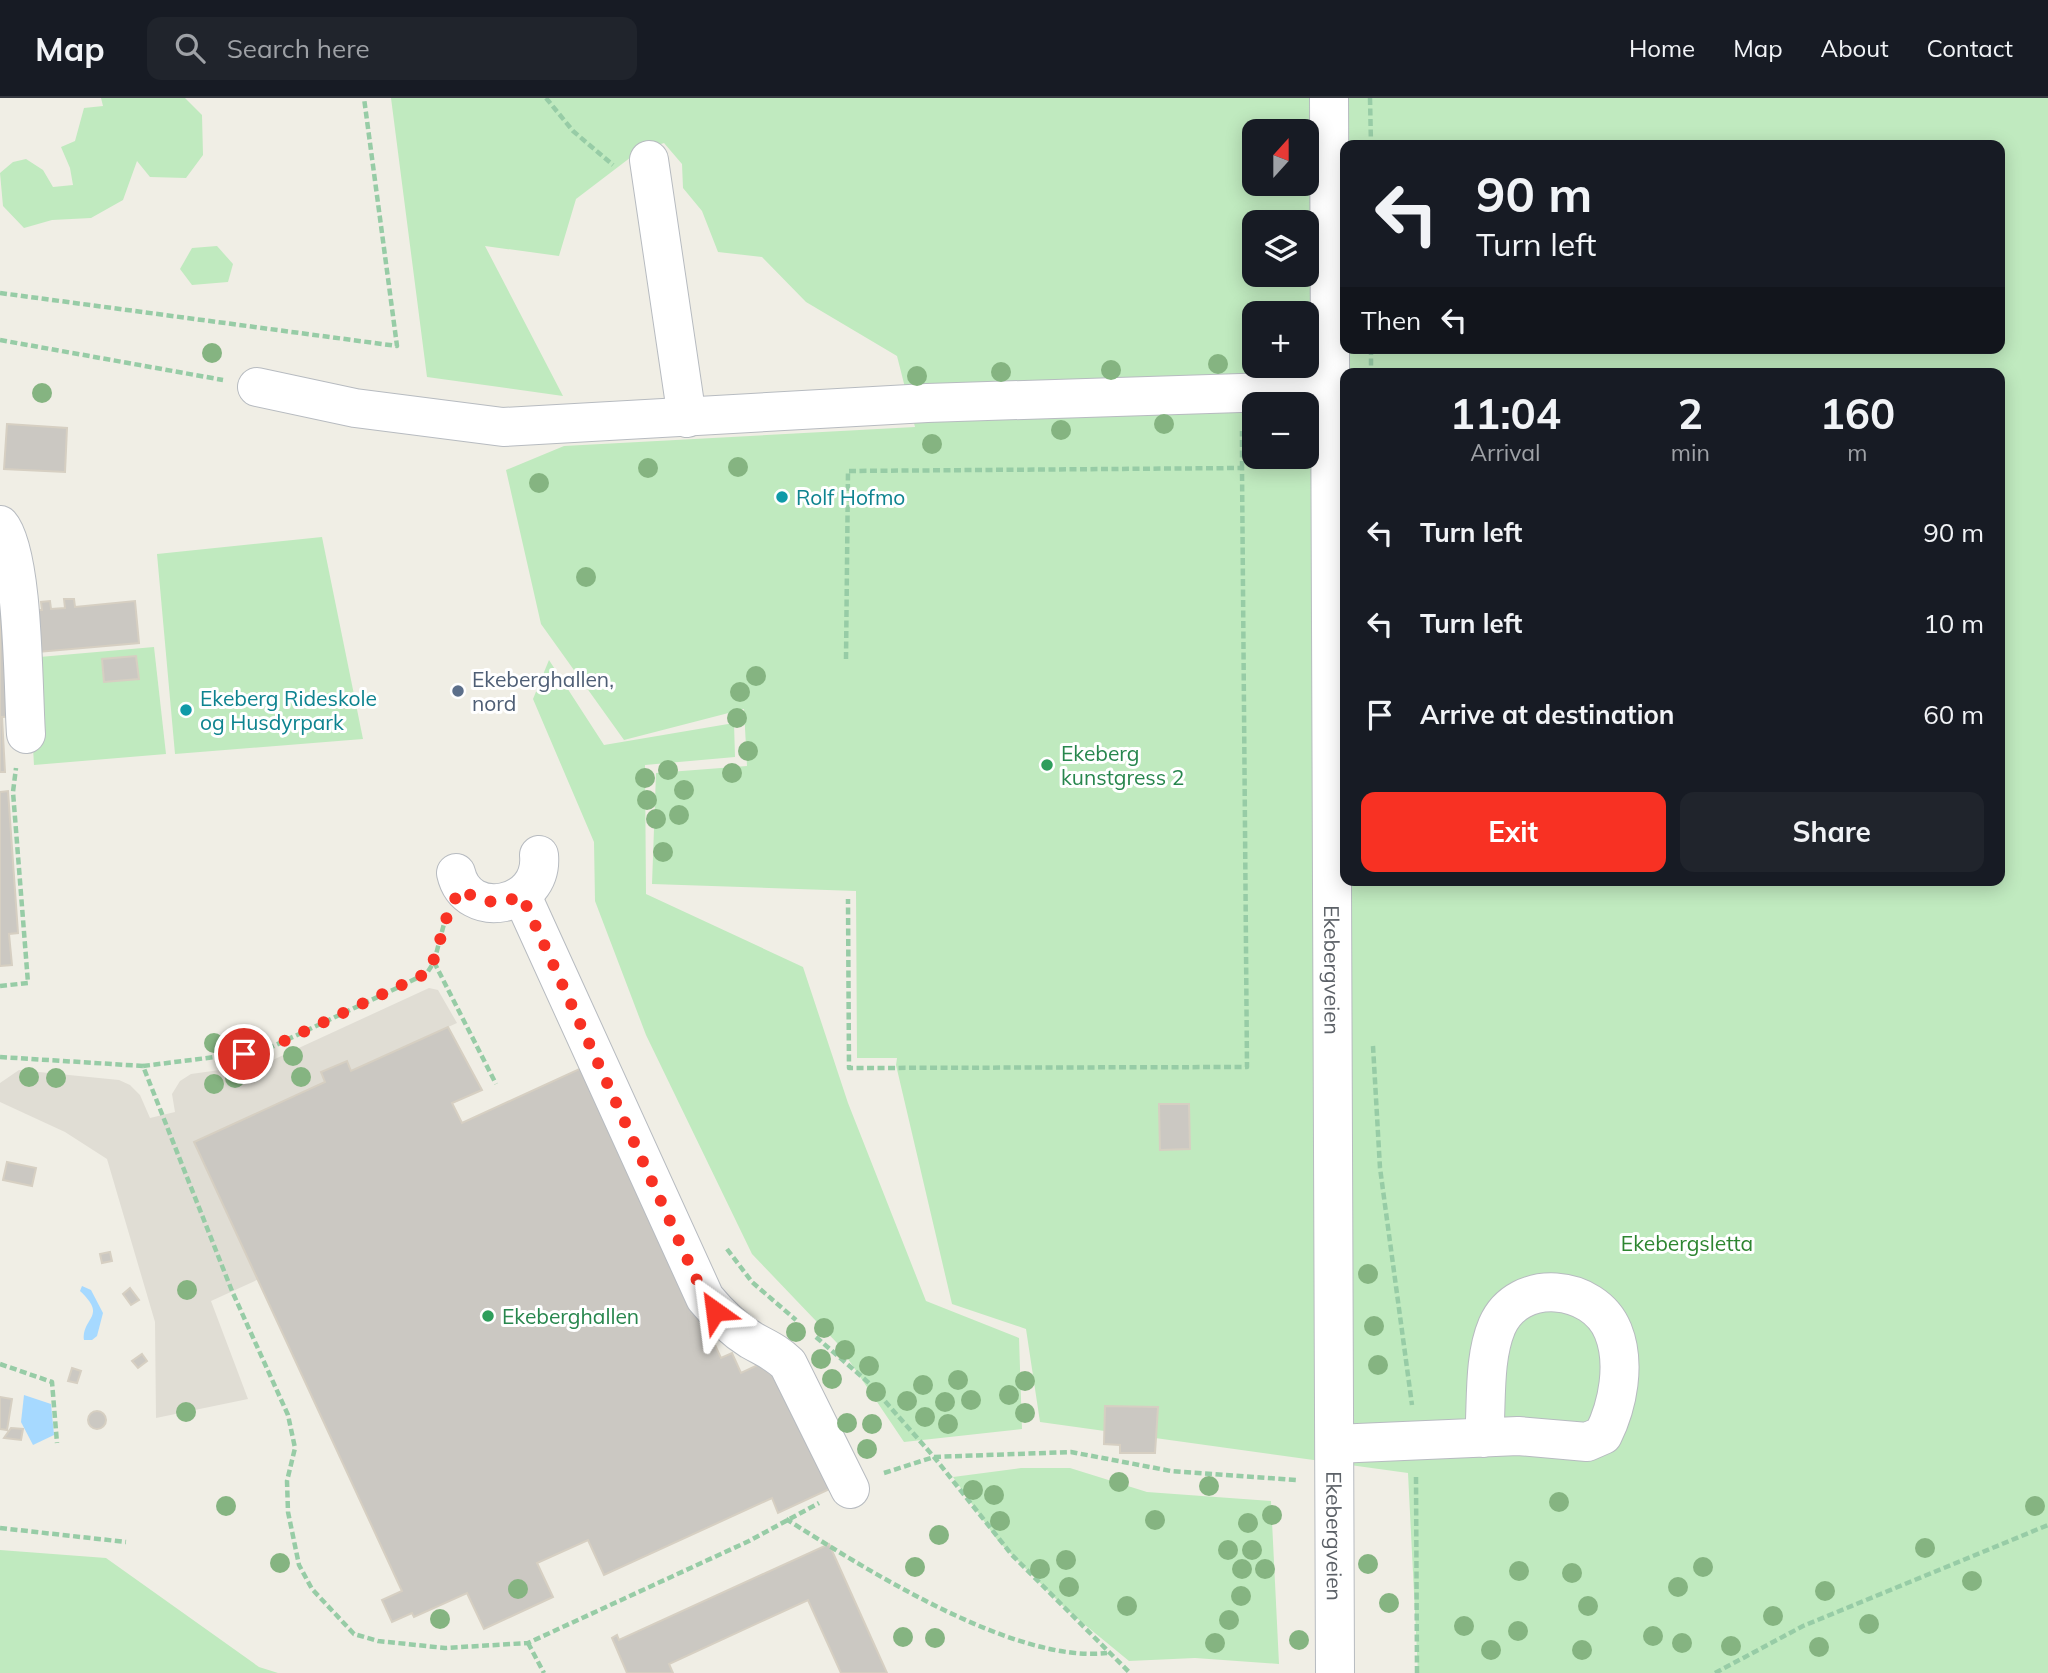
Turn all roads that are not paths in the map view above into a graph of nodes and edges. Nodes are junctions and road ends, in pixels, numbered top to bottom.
1 (1329, 98) edge
2 (649, 160) road end
3 (257, 387) road end
4 (1331, 390) junction
5 (687, 418) junction
6 (0, 524) edge
7 (26, 734) road end
8 (538, 855) dead end
9 (459, 881) road end
10 (522, 896) junction
11 (1484, 1438) junction
12 (1335, 1444) junction
13 (850, 1489) road end
14 (1335, 1673) edge

1 - 4 street, Ekebergveien
2 - 5 street
3 - 5 street
4 - 5 street
4 - 12 street, Ekebergveien
6 - 7 street
8 - 10 street
9 - 10 street
10 - 13 street
11 - 11 street
11 - 12 street
12 - 14 street, Ekebergveien

